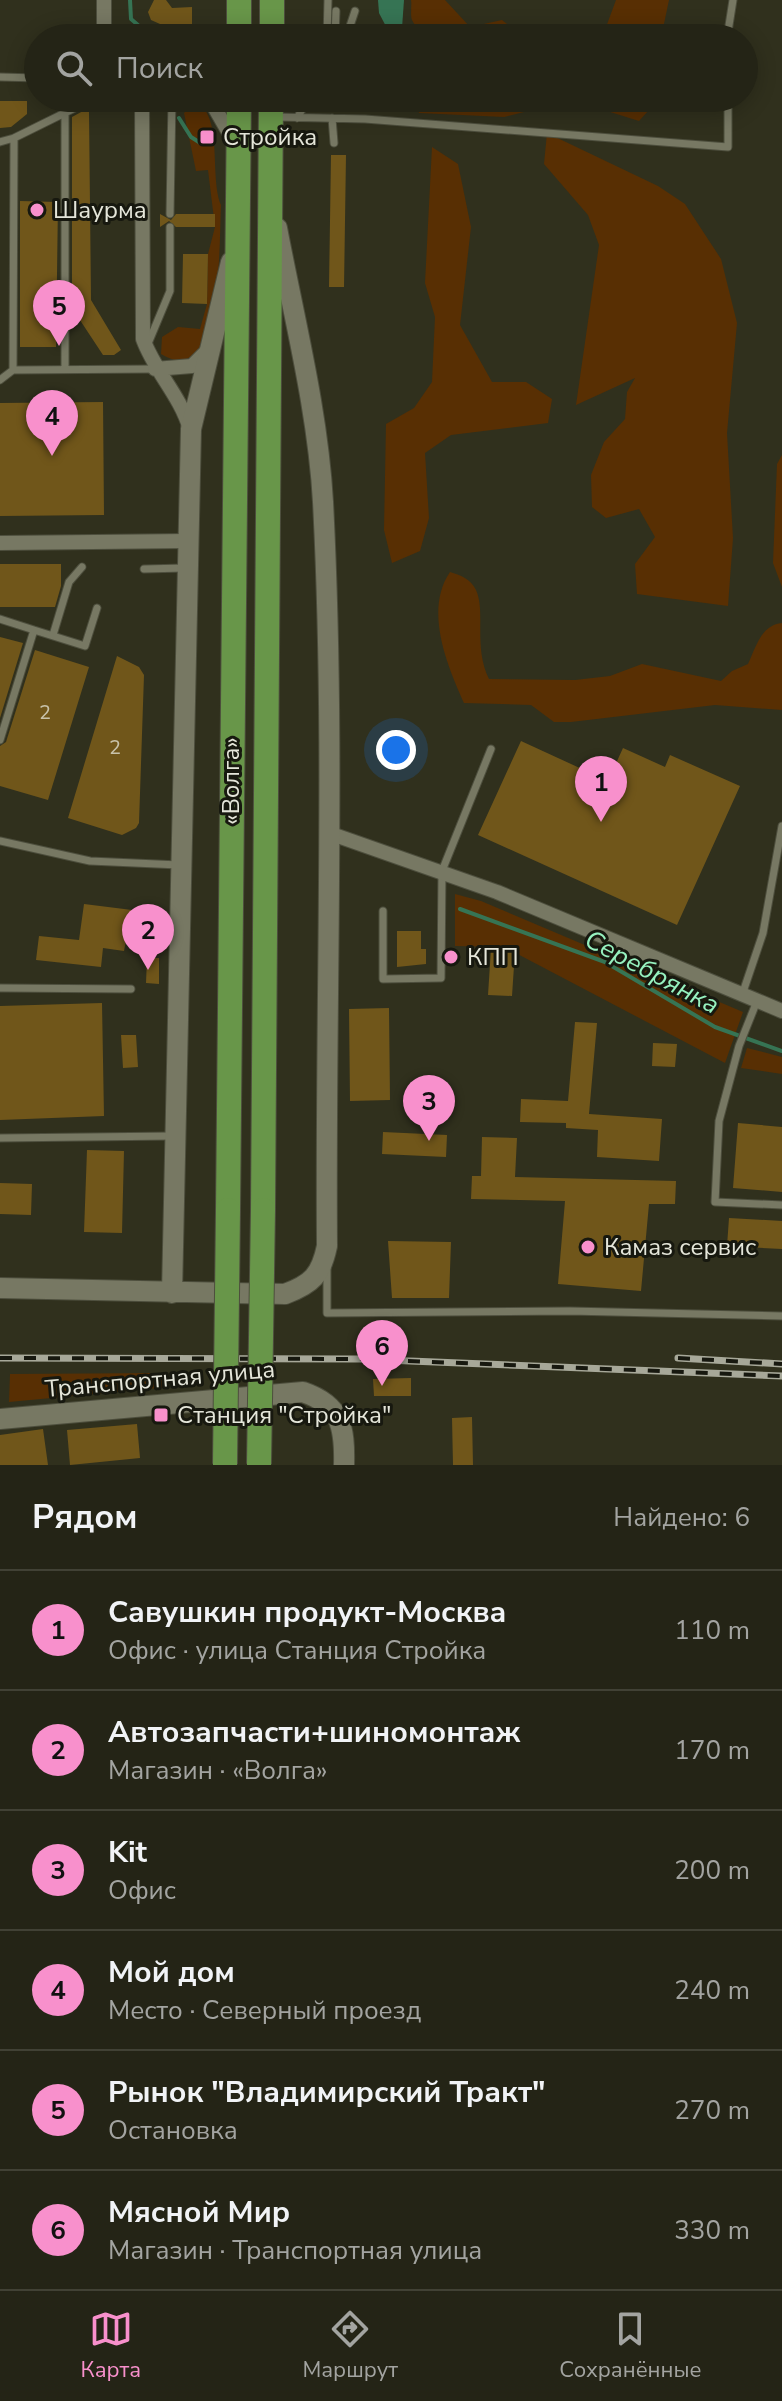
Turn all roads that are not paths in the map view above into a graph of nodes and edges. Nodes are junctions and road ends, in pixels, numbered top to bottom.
1 (104, 0) edge
2 (272, 0) edge
3 (328, 0) edge
4 (733, 0) edge
5 (336, 11) dead end
6 (355, 11) dead end
7 (104, 24) edge
8 (272, 24) edge
9 (327, 24) edge
10 (336, 24) edge
11 (351, 24) edge
12 (729, 24) edge
13 (0, 77) edge
14 (24, 78) edge
15 (61, 112) edge
16 (65, 112) edge
17 (142, 112) edge
18 (172, 112) edge
19 (217, 112) edge
20 (239, 112) edge
21 (271, 112) edge
22 (281, 112) edge
23 (301, 112) edge
24 (728, 112) edge
25 (297, 118) junction
26 (332, 118) junction
27 (14, 138) junction
28 (0, 142) edge
29 (334, 143) dead end
30 (239, 150) junction
31 (270, 189) junction
32 (170, 214) dead end
33 (170, 227) dead end
34 (238, 232) junction
35 (212, 343) junction
36 (0, 348) edge
37 (13, 348) junction
38 (147, 348) junction
39 (65, 369) junction
40 (155, 369) junction
41 (13, 370) junction
42 (0, 380) edge
43 (191, 429) junction
44 (187, 541) junction
45 (0, 543) edge
46 (82, 567) dead end
47 (186, 568) junction
48 (144, 569) dead end
49 (97, 608) dead end
50 (0, 619) edge
51 (34, 630) junction
52 (53, 635) junction
53 (0, 740) edge
54 (491, 749) dead end
55 (782, 826) edge
56 (329, 833) junction
57 (0, 841) edge
58 (179, 865) junction
59 (442, 871) junction
60 (383, 911) dead end
61 (0, 988) edge
62 (131, 989) dead end
63 (742, 995) junction
64 (757, 1001) junction
65 (782, 1011) edge
66 (176, 1136) junction
67 (0, 1138) edge
68 (782, 1205) edge
69 (327, 1246) junction
70 (0, 1288) edge
71 (172, 1293) junction
72 (782, 1316) edge
73 (0, 1419) edge
74 (225, 1465) edge
75 (259, 1465) edge
76 (344, 1465) edge

1 - 7 street
2 - 8 highway
3 - 9 lane
4 - 12 lane
5 - 10 lane
6 - 11 lane
13 - 14 lane
15 - 27 lane
16 - 39 lane
17 - 38 street
18 - 32 lane
19 - 30 street
20 - 30 highway, «Волга»
21 - 31 highway, «Волга»
22 - 25 lane
23 - 25 lane
24 - 26 lane
25 - 26 lane
26 - 29 lane
27 - 28 lane
27 - 37 lane
30 - 34 highway, «Волга»
31 - 56 street
31 - 75 highway, «Волга», bridge
33 - 38 lane
34 - 35 street
34 - 74 highway, «Волга», bridge
35 - 40 street
35 - 43 street
36 - 37 lane
37 - 41 lane
38 - 40 street
39 - 40 lane
39 - 41 lane
40 - 43 street
41 - 42 lane
43 - 44 street
44 - 45 street
44 - 47 street
46 - 52 lane
47 - 48 lane
47 - 58 street
49 - 52 lane
50 - 51 lane
51 - 52 lane
51 - 53 lane
54 - 59 lane
55 - 63 lane
56 - 59 street
56 - 69 street
57 - 58 lane
58 - 66 street
59 - 60 lane
59 - 63 street
61 - 62 lane
63 - 64 street
64 - 65 street
64 - 68 lane
66 - 67 lane
66 - 71 street
69 - 71 street
69 - 72 lane
70 - 71 street
73 - 76 street, Транспортная улица

